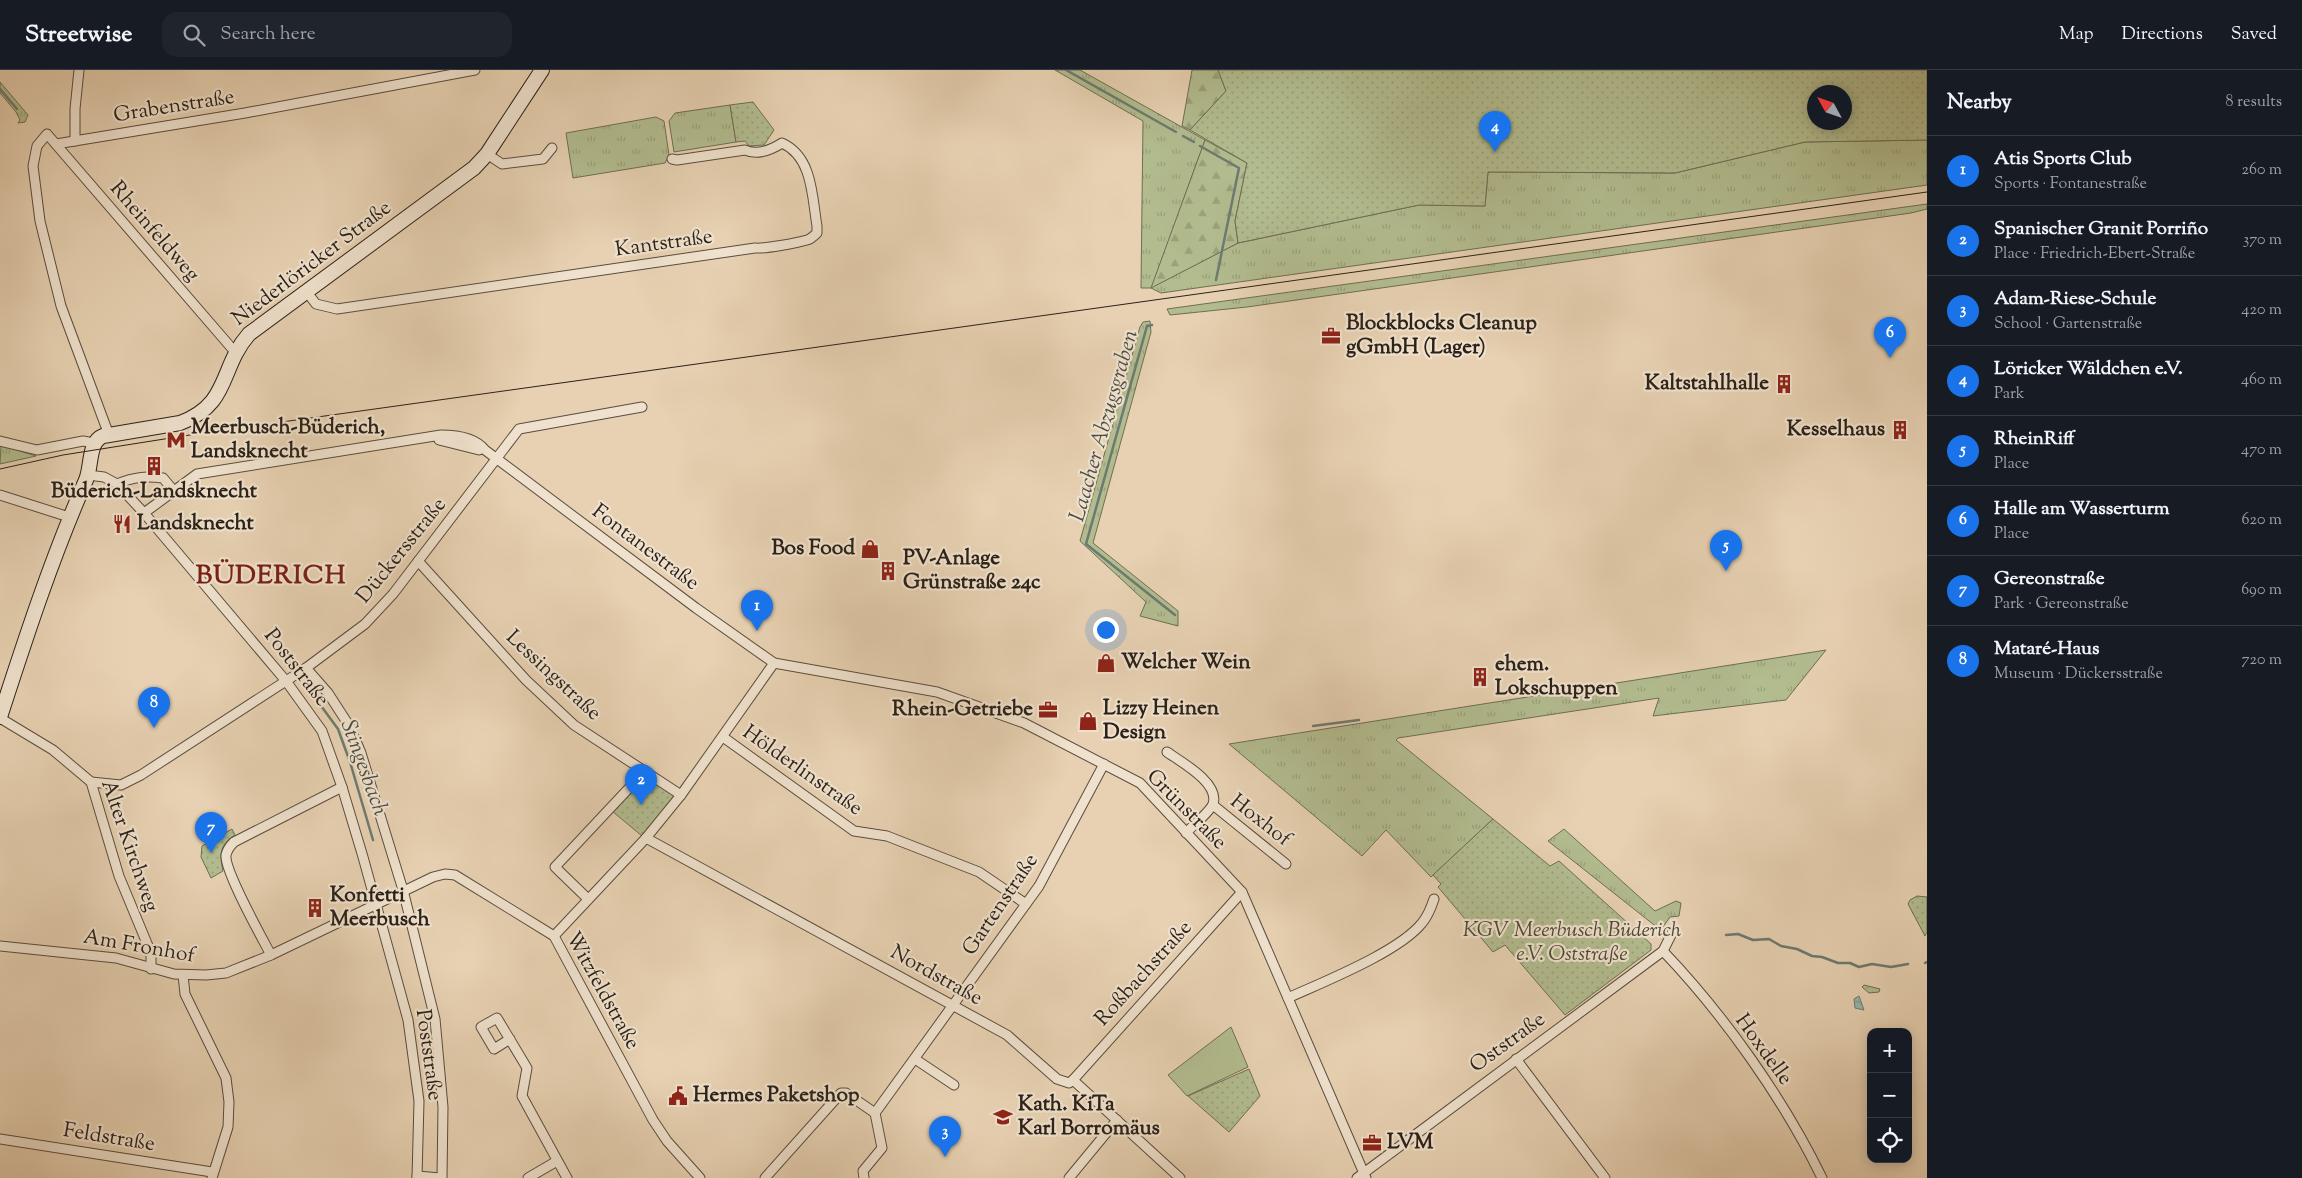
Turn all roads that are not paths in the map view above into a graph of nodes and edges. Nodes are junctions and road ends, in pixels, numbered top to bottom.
1 (79, 70) edge
2 (475, 70) edge
3 (542, 70) edge
4 (74, 141) junction
5 (56, 144) junction
6 (552, 148) dead end
7 (487, 154) junction
8 (672, 159) dead end
9 (306, 292) junction
10 (235, 352) junction
11 (642, 407) dead end
12 (109, 435) junction
13 (0, 441) edge
14 (93, 447) junction
15 (498, 459) junction
16 (88, 474) junction
17 (117, 484) junction
18 (173, 490) junction
19 (0, 495) edge
20 (144, 514) junction
21 (69, 517) junction
22 (418, 561) junction
23 (774, 663) junction
24 (306, 668) junction
25 (286, 681) junction
26 (0, 718) edge
27 (722, 737) junction
28 (1167, 752) dead end
29 (1104, 764) junction
30 (645, 771) junction
31 (91, 782) junction
32 (342, 787) junction
33 (681, 795) junction
34 (1212, 806) junction
35 (1186, 833) junction
36 (646, 838) junction
37 (1286, 864) dead end
38 (403, 890) junction
39 (1242, 892) junction
40 (588, 899) junction
41 (1434, 899) dead end
42 (377, 903) junction
43 (1026, 904) junction
44 (1673, 931) dead end
45 (554, 936) junction
46 (0, 946) edge
47 (1663, 951) junction
48 (271, 955) junction
49 (151, 969) junction
50 (183, 975) junction
51 (1288, 998) junction
52 (954, 1006) junction
53 (510, 1039) dead end
54 (915, 1059) junction
55 (1516, 1059) junction
56 (1073, 1080) junction
57 (954, 1086) dead end
58 (874, 1113) junction
59 (1117, 1120) junction
60 (0, 1138) edge
61 (557, 1161) junction
62 (212, 1175) edge
63 (1362, 1176) edge
64 (417, 1177) edge
65 (441, 1178) edge
66 (528, 1178) edge
67 (567, 1178) edge
68 (700, 1178) edge
69 (766, 1178) edge
70 (864, 1178) edge
71 (1069, 1178) edge
72 (1180, 1178) edge
73 (1605, 1178) edge
74 (1822, 1178) edge

1 - 4 street
2 - 4 street, Grabenstraße
3 - 7 main road, Niederlöricker Straße
4 - 5 street, Grabenstraße
5 - 10 street, Rheinfeldweg
5 - 12 street, Rheinfeldweg
6 - 7 street
7 - 9 main road, Niederlöricker Straße
8 - 9 street, Kantstraße
9 - 10 main road, Niederlöricker Straße
10 - 12 main road, Niederlöricker Straße
11 - 15 street, Dückersstraße
12 - 14 main road, Niederlöricker Straße
13 - 14 street
14 - 16 main road
15 - 18 street, Fontanestraße
15 - 22 street, Dückersstraße
15 - 23 street, Fontanestraße
16 - 17 street, Poststraße
16 - 21 main road
17 - 18 street
17 - 20 street, Poststraße
18 - 20 street, Fontanestraße
19 - 21 street
20 - 25 street, Poststraße
21 - 26 main road
22 - 24 street, Dückersstraße
22 - 30 street, Lessingstraße
23 - 27 street
23 - 29 street, Grünstraße
24 - 25 street, Dückersstraße
24 - 38 street, Poststraße
25 - 31 street, Dückersstraße
25 - 32 street, Poststraße
26 - 31 street, Alter Kirchweg
27 - 33 street
27 - 43 street, Hölderlinstraße
28 - 34 street, Hoxhof
29 - 35 street, Grünstraße
29 - 43 street, Gartenstraße
30 - 33 street, Lessingstraße
30 - 40 street
31 - 49 street, Alter Kirchweg
32 - 42 street, Poststraße
32 - 48 street
33 - 36 street
34 - 35 street, Hoxhof
34 - 37 street, Hoxhof
35 - 39 street, Grünstraße
36 - 40 street
36 - 52 street, Nordstraße
38 - 42 street, Witzfeldstraße
38 - 45 street, Witzfeldstraße
38 - 65 street, Poststraße
39 - 51 street, Grünstraße
39 - 56 street, Roßbachstraße
40 - 45 street
41 - 51 street
42 - 48 street, Am Fronhof
42 - 64 street, Poststraße
43 - 52 street, Gartenstraße
44 - 47 street, Oststraße
45 - 68 street, Witzfeldstraße
46 - 49 street, Am Fronhof
47 - 55 street, Oststraße
47 - 74 street, Hoxdelle
48 - 50 street, Am Fronhof
49 - 50 street, Am Fronhof
50 - 62 street
51 - 63 street, Grünstraße
52 - 54 street, Gartenstraße
52 - 56 street, Nordstraße
53 - 61 street
54 - 57 street
54 - 58 street, Gartenstraße
55 - 63 street, Oststraße
55 - 73 street
56 - 59 street, Nordstraße
58 - 69 street
58 - 70 street
59 - 71 street
59 - 72 street, Nordstraße
60 - 62 street, Feldstraße
61 - 66 street
61 - 67 street
64 - 65 street

